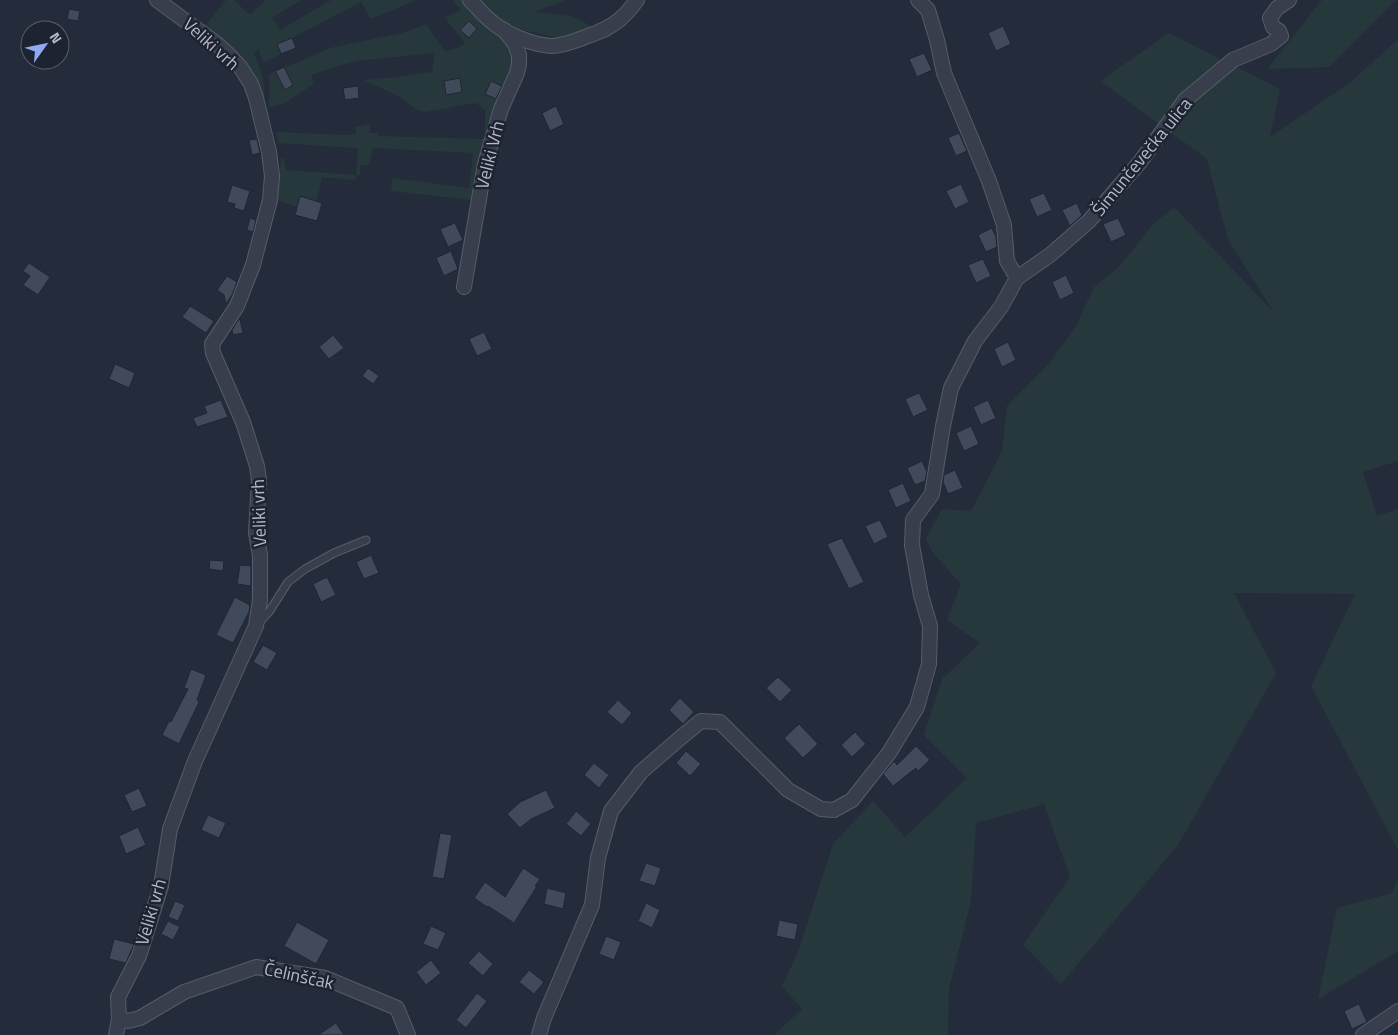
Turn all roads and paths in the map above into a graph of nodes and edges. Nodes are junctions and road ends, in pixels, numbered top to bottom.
1 (157, 0) edge
2 (470, 0) edge
3 (637, 0) edge
4 (918, 0) edge
5 (1289, 0) edge
6 (504, 30) junction
7 (1017, 278) junction
8 (464, 286) dead end
9 (366, 540) dead end
10 (256, 626) junction
11 (1398, 1011) edge
12 (119, 1019) junction
13 (116, 1035) edge
14 (408, 1035) edge
15 (539, 1035) edge
16 (1363, 1035) edge

1 - 10 street, Veliki vrh
2 - 6 street
3 - 6 street
4 - 7 street
5 - 7 street, Šimunčevečka ulica
6 - 8 street, Veliki Vrh
7 - 15 street, Šimunčevečka ulica
9 - 10 lane
10 - 12 street, Veliki vrh
11 - 16 street
12 - 13 street, Veliki vrh
12 - 14 street, Čelinščak

